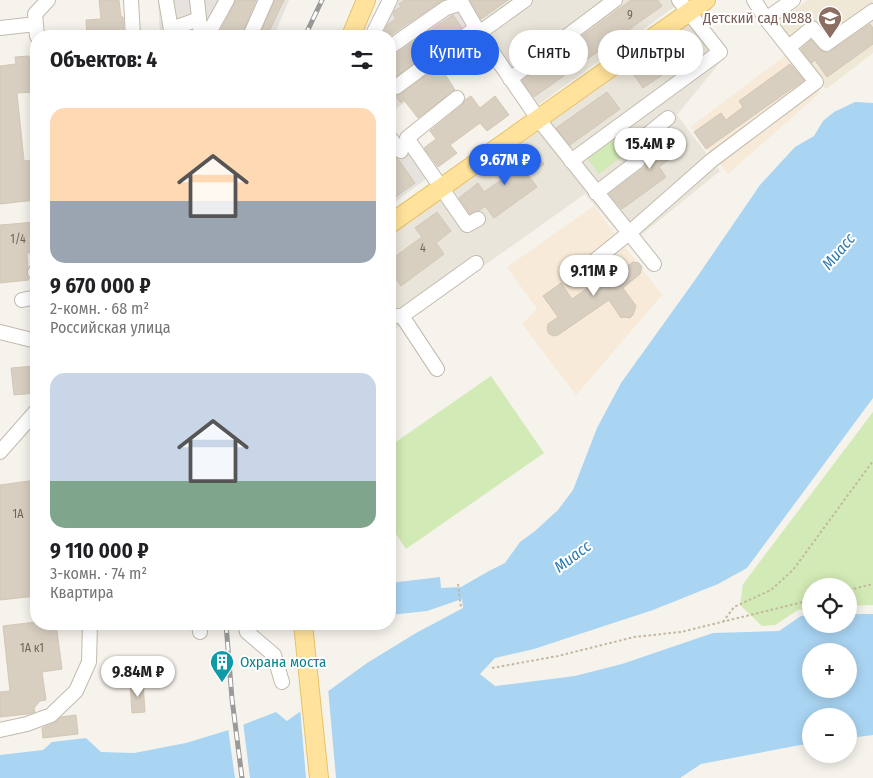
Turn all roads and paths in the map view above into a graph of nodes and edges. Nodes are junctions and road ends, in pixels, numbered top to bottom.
1 (48, 0) edge
2 (131, 0) edge
3 (166, 0) edge
4 (197, 0) edge
5 (227, 0) edge
6 (266, 0) edge
7 (366, 0) edge
8 (390, 0) edge
9 (525, 0) edge
10 (615, 0) edge
11 (706, 0) edge
12 (754, 0) edge
13 (793, 0) edge
14 (461, 2) edge
15 (684, 6) edge
16 (873, 11) edge
17 (199, 18) junction
18 (766, 19) junction
19 (0, 28) edge
20 (36, 30) edge
21 (133, 30) edge
22 (171, 30) edge
23 (177, 30) edge
24 (200, 30) edge
25 (210, 30) edge
26 (253, 30) edge
27 (354, 30) edge
28 (375, 30) edge
29 (477, 30) edge
30 (480, 30) edge
31 (396, 43) edge
32 (789, 47) junction
33 (499, 62) edge
34 (414, 75) edge
35 (510, 79) junction
36 (396, 87) dead end
37 (457, 98) dead end
38 (668, 118) dead end
39 (539, 120) junction
40 (396, 145) edge
41 (401, 151) dead end
42 (571, 161) junction
43 (442, 189) junction
44 (596, 193) junction
45 (478, 218) dead end
46 (396, 220) edge
47 (629, 232) junction
48 (476, 262) dead end
49 (654, 264) dead end
50 (572, 279) dead end
51 (30, 298) edge
52 (22, 300) dead end
53 (396, 316) edge
54 (0, 332) edge
55 (30, 340) edge
56 (437, 369) dead end
57 (30, 418) edge
58 (0, 452) edge
59 (873, 461) edge
60 (458, 584) dead end
61 (873, 584) edge
62 (857, 588) edge
63 (802, 602) edge
64 (461, 608) dead end
65 (723, 622) junction
66 (90, 630) edge
67 (246, 630) edge
68 (305, 630) edge
69 (492, 668) dead end
70 (282, 682) dead end
71 (0, 730) edge
72 (319, 778) edge

1 - 20 lane
2 - 21 lane
3 - 22 lane
4 - 17 lane
5 - 25 lane
6 - 26 lane
7 - 27 main road
8 - 28 lane
9 - 30 lane
10 - 35 lane
11 - 15 main road
12 - 18 lane
13 - 18 lane
14 - 29 lane
14 - 31 lane
15 - 39 main road
15 - 42 lane
16 - 32 lane
17 - 23 lane
17 - 24 lane
18 - 32 lane
19 - 20 lane
32 - 47 lane
33 - 35 lane
34 - 36 lane
35 - 39 lane
37 - 43 lane
38 - 44 lane
39 - 42 lane
39 - 43 main road
40 - 41 lane
42 - 44 lane
43 - 45 lane
43 - 46 main road
44 - 47 lane
47 - 49 lane
47 - 50 lane
48 - 53 lane
51 - 52 lane
53 - 56 lane
54 - 55 lane
57 - 58 lane
59 - 65 path
60 - 64 path
61 - 62 path
63 - 65 path
65 - 69 path
66 - 71 lane
67 - 70 lane
68 - 72 main road

